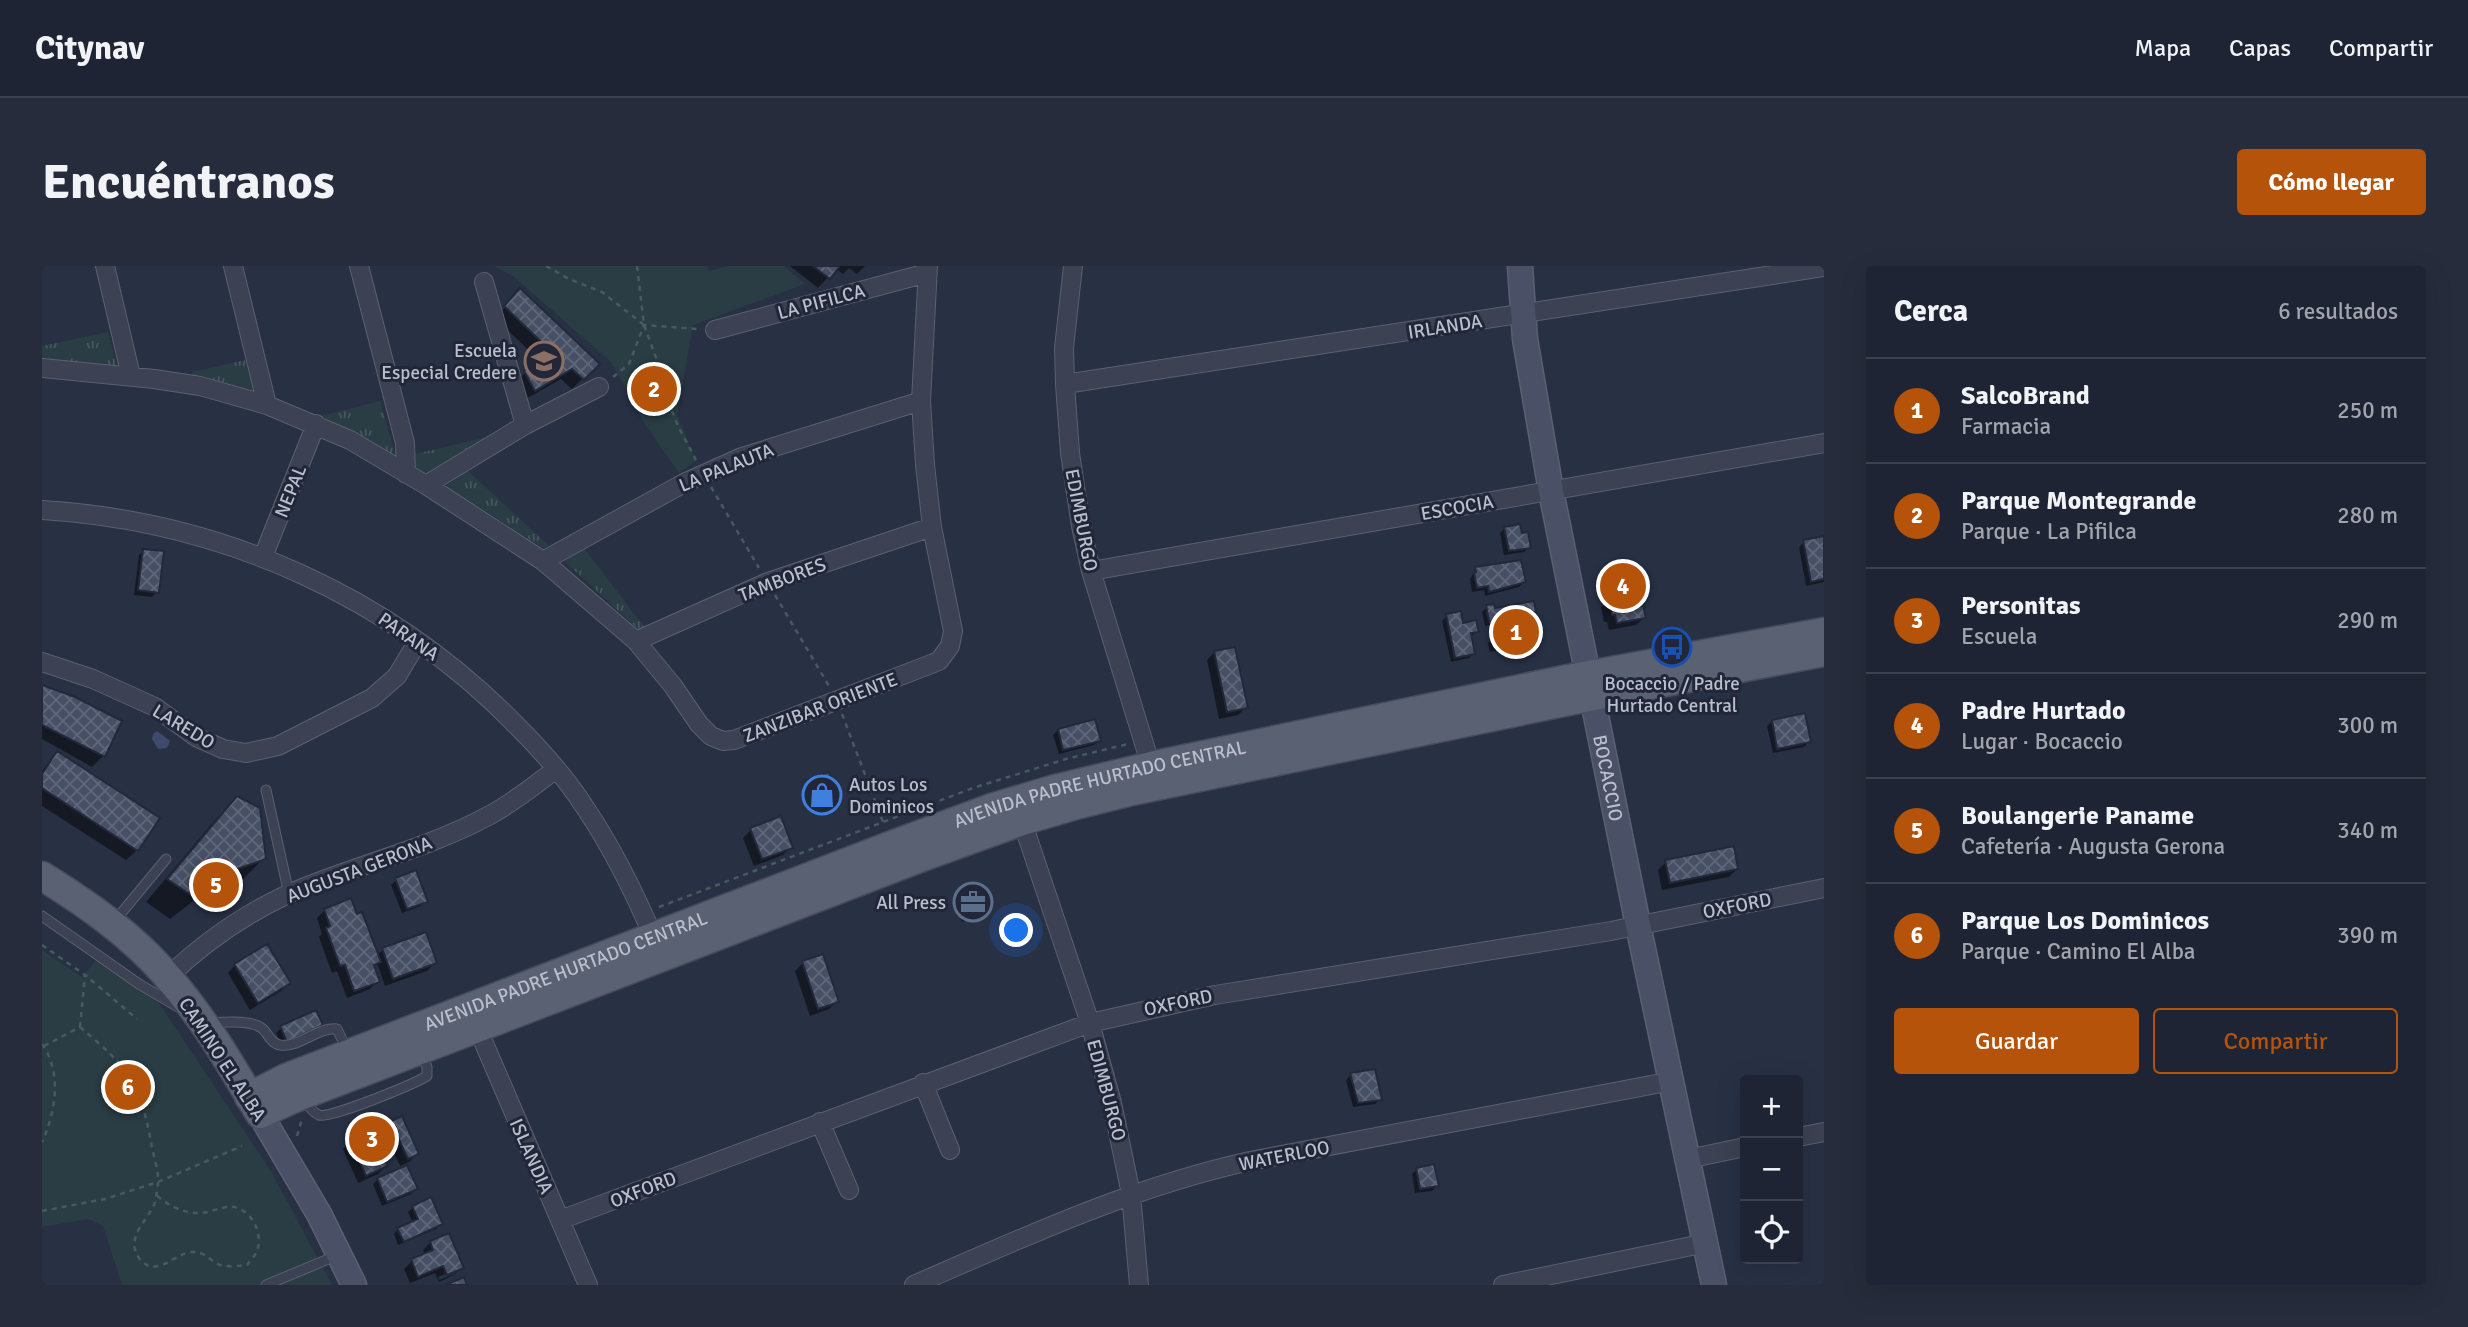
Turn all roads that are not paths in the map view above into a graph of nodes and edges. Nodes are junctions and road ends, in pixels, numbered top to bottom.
1 (105, 266) edge
2 (233, 266) edge
3 (359, 266) edge
4 (1063, 266) edge
5 (1073, 266) edge
6 (1520, 266) edge
7 (1824, 267) edge
8 (928, 270) edge
9 (484, 282) dead end
10 (1522, 314) junction
11 (715, 330) road end
12 (42, 368) edge
13 (131, 376) junction
14 (1065, 384) junction
15 (599, 387) road end
16 (921, 401) junction
17 (267, 405) junction
18 (316, 424) junction
19 (525, 425) junction
20 (1824, 443) edge
21 (406, 474) junction
22 (426, 485) junction
23 (1551, 491) junction
24 (42, 510) edge
25 (932, 527) junction
26 (263, 557) junction
27 (543, 561) junction
28 (1091, 571) junction
29 (1824, 632) edge
30 (418, 640) junction
31 (636, 641) junction
32 (1824, 652) edge
33 (42, 662) edge
34 (1590, 686) junction
35 (1151, 766) junction
36 (556, 769) junction
37 (266, 790) dead end
38 (1023, 821) junction
39 (166, 859) dead end
40 (42, 876) edge
41 (1824, 888) edge
42 (289, 894) junction
43 (42, 916) edge
44 (112, 924) junction
45 (1638, 925) junction
46 (653, 936) junction
47 (168, 976) junction
48 (201, 1021) junction
49 (1090, 1023) junction
50 (477, 1027) junction
51 (349, 1055) junction
52 (1672, 1081) junction
53 (923, 1083) junction
54 (255, 1105) junction
55 (820, 1122) junction
56 (1824, 1132) edge
57 (1803, 1136) edge
58 (1740, 1148) edge
59 (950, 1150) dead end
60 (1688, 1159) junction
61 (849, 1190) dead end
62 (1132, 1194) junction
63 (560, 1220) junction
64 (1706, 1243) junction
65 (340, 1254) junction
66 (266, 1285) edge
67 (354, 1285) edge
68 (588, 1285) edge
69 (914, 1285) edge
70 (1139, 1285) edge
71 (1503, 1285) edge
72 (1714, 1285) edge

1 - 13 street
2 - 17 street
3 - 21 street
4 - 5 street
5 - 14 street, EDIMBURGO
6 - 10 street, BOCACCIO
7 - 10 street, IRLANDA
8 - 11 street, LA PIFILCA
8 - 16 street, ZANZIBAR ORIENTE
9 - 19 street
10 - 14 street, IRLANDA
10 - 23 street, BOCACCIO
12 - 13 street, ZANZIBAR ORIENTE
13 - 17 street, ZANZIBAR ORIENTE
14 - 28 street, EDIMBURGO
15 - 19 street
16 - 25 street, ZANZIBAR ORIENTE
16 - 27 street, LA PALAUTA
17 - 18 street, ZANZIBAR ORIENTE
18 - 21 street, ZANZIBAR ORIENTE
18 - 26 street, NEPAL
19 - 22 street
20 - 23 street, ESCOCIA
21 - 22 street, ZANZIBAR ORIENTE
22 - 27 street, ZANZIBAR ORIENTE
23 - 28 street, ESCOCIA
23 - 34 street, BOCACCIO
24 - 26 street, PARANA
25 - 31 street, TAMBORES
25 - 31 street, ZANZIBAR ORIENTE
26 - 30 street, PARANA
27 - 31 street, ZANZIBAR ORIENTE
28 - 35 street, EDIMBURGO
29 - 34 main road, AVENIDA PADRE HURTADO CENTRAL
30 - 33 street, LAREDO
30 - 36 street, PARANA
32 - 34 main road, AVENIDA PADRE HURTADO CENTRAL
34 - 35 main road, AVENIDA PADRE HURTADO CENTRAL
34 - 38 main road, AVENIDA PADRE HURTADO CENTRAL
34 - 45 street, BOCACCIO
35 - 46 main road, AVENIDA PADRE HURTADO CENTRAL
36 - 42 street, AUGUSTA GERONA
36 - 46 street, PARANA
37 - 42 lane
38 - 49 street, EDIMBURGO
38 - 50 main road, AVENIDA PADRE HURTADO CENTRAL
39 - 44 lane
40 - 44 main road, CAMINO EL ALBA
41 - 45 street, OXFORD
42 - 47 street, AUGUSTA GERONA
43 - 48 lane
44 - 47 main road, CAMINO EL ALBA
45 - 49 street, OXFORD
45 - 52 street, BOCACCIO
46 - 51 main road, AVENIDA PADRE HURTADO CENTRAL
47 - 48 main road, CAMINO EL ALBA
48 - 51 lane
48 - 54 main road, CAMINO EL ALBA
49 - 53 street, OXFORD
49 - 62 street, EDIMBURGO
50 - 54 main road, AVENIDA PADRE HURTADO CENTRAL
50 - 63 street, ISLANDIA
51 - 54 main road, AVENIDA PADRE HURTADO CENTRAL
52 - 60 street, BOCACCIO
52 - 62 street, WATERLOO
53 - 55 street, OXFORD
53 - 59 street
54 - 65 street, CAMINO EL ALBA
55 - 61 street
55 - 63 street, OXFORD
56 - 57 street
58 - 60 street
60 - 64 street, BOCACCIO
62 - 69 street, WATERLOO
62 - 70 street, EDIMBURGO
63 - 68 street, ISLANDIA
64 - 71 street
64 - 72 street, BOCACCIO
65 - 66 lane
65 - 67 street, CAMINO EL ALBA

